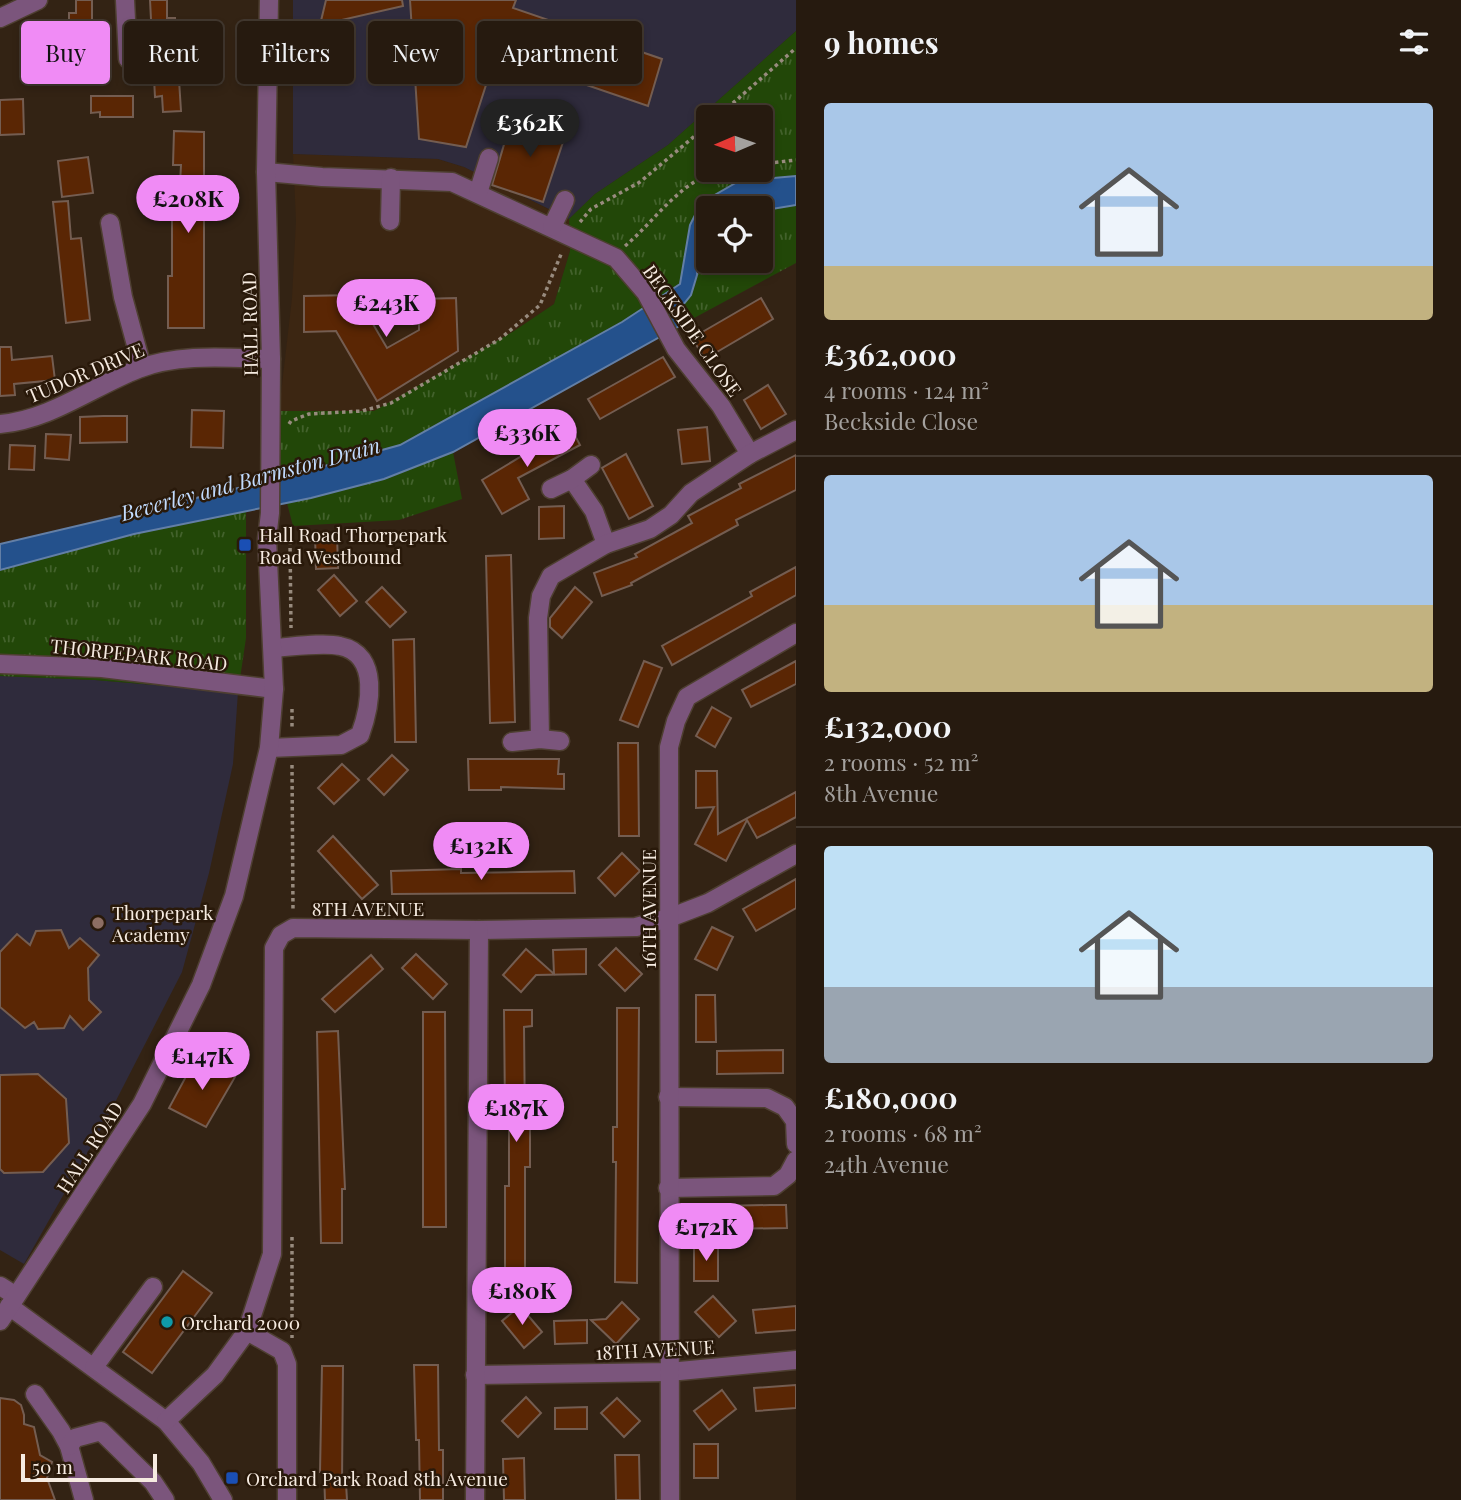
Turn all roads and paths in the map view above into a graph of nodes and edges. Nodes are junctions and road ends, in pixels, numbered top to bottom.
1 (38, 0) edge
2 (125, 0) edge
3 (269, 0) edge
4 (0, 18) edge
5 (126, 21) edge
6 (796, 48) edge
7 (731, 105) edge
8 (696, 135) edge
9 (489, 158) dead end
10 (796, 160) edge
11 (774, 163) edge
12 (267, 172) junction
13 (391, 178) junction
14 (696, 181) edge
15 (478, 193) junction
16 (565, 200) dead end
17 (390, 221) dead end
18 (110, 223) dead end
19 (561, 231) junction
20 (613, 257) junction
21 (271, 359) junction
22 (142, 367) junction
23 (0, 425) edge
24 (287, 429) dead end
25 (796, 430) edge
26 (750, 453) junction
27 (591, 465) dead end
28 (572, 479) junction
29 (551, 489) dead end
30 (606, 544) junction
31 (796, 633) edge
32 (273, 648) junction
33 (0, 664) edge
34 (274, 689) junction
35 (540, 739) junction
36 (560, 741) dead end
37 (512, 742) dead end
38 (269, 748) junction
39 (796, 854) edge
40 (669, 918) junction
41 (479, 930) junction
42 (668, 1097) junction
43 (796, 1144) edge
44 (796, 1160) edge
45 (668, 1188) junction
46 (0, 1286) edge
47 (153, 1287) dead end
48 (8, 1308) edge
49 (247, 1331) junction
50 (796, 1360) edge
51 (94, 1367) junction
52 (669, 1372) junction
53 (475, 1375) junction
54 (35, 1394) dead end
55 (166, 1421) junction
56 (69, 1446) junction
57 (84, 1500) edge
58 (165, 1500) edge
59 (223, 1500) edge
60 (287, 1500) edge
61 (475, 1500) edge
62 (670, 1500) edge

1 - 4 street
2 - 5 street
3 - 12 street, HALL ROAD
6 - 7 path
8 - 19 path
9 - 15 street
10 - 11 path
12 - 13 street, BECKSIDE CLOSE
12 - 21 street, HALL ROAD
13 - 15 street, BECKSIDE CLOSE
13 - 17 street
14 - 20 path
15 - 19 street, BECKSIDE CLOSE
16 - 19 street
18 - 22 street
19 - 20 street, BECKSIDE CLOSE
19 - 24 path
20 - 26 street, BECKSIDE CLOSE
21 - 22 street, TUDOR DRIVE
21 - 32 street, HALL ROAD
22 - 23 street, TUDOR DRIVE
25 - 26 street
26 - 30 street
27 - 28 street
28 - 29 street
28 - 30 street
30 - 35 street
31 - 40 street, 16TH AVENUE
32 - 34 street, HALL ROAD
32 - 38 street
33 - 34 street, THORPEPARK ROAD
34 - 38 street, HALL ROAD
35 - 36 street
35 - 37 street
38 - 48 street, HALL ROAD
39 - 40 street, 8TH AVENUE
40 - 41 street, 8TH AVENUE
40 - 42 street, 16TH AVENUE
41 - 49 street, 8TH AVENUE
41 - 53 street
42 - 43 street
42 - 45 street, 16TH AVENUE
44 - 45 street
45 - 52 street, 16TH AVENUE
46 - 48 street
47 - 51 street
48 - 51 street
49 - 55 street, 8TH AVENUE
49 - 60 street
50 - 52 street, 18TH AVENUE
51 - 55 street
52 - 53 street, 18TH AVENUE
52 - 62 street, 16TH AVENUE
53 - 61 street
54 - 56 street
55 - 59 street
56 - 57 street
56 - 58 street

